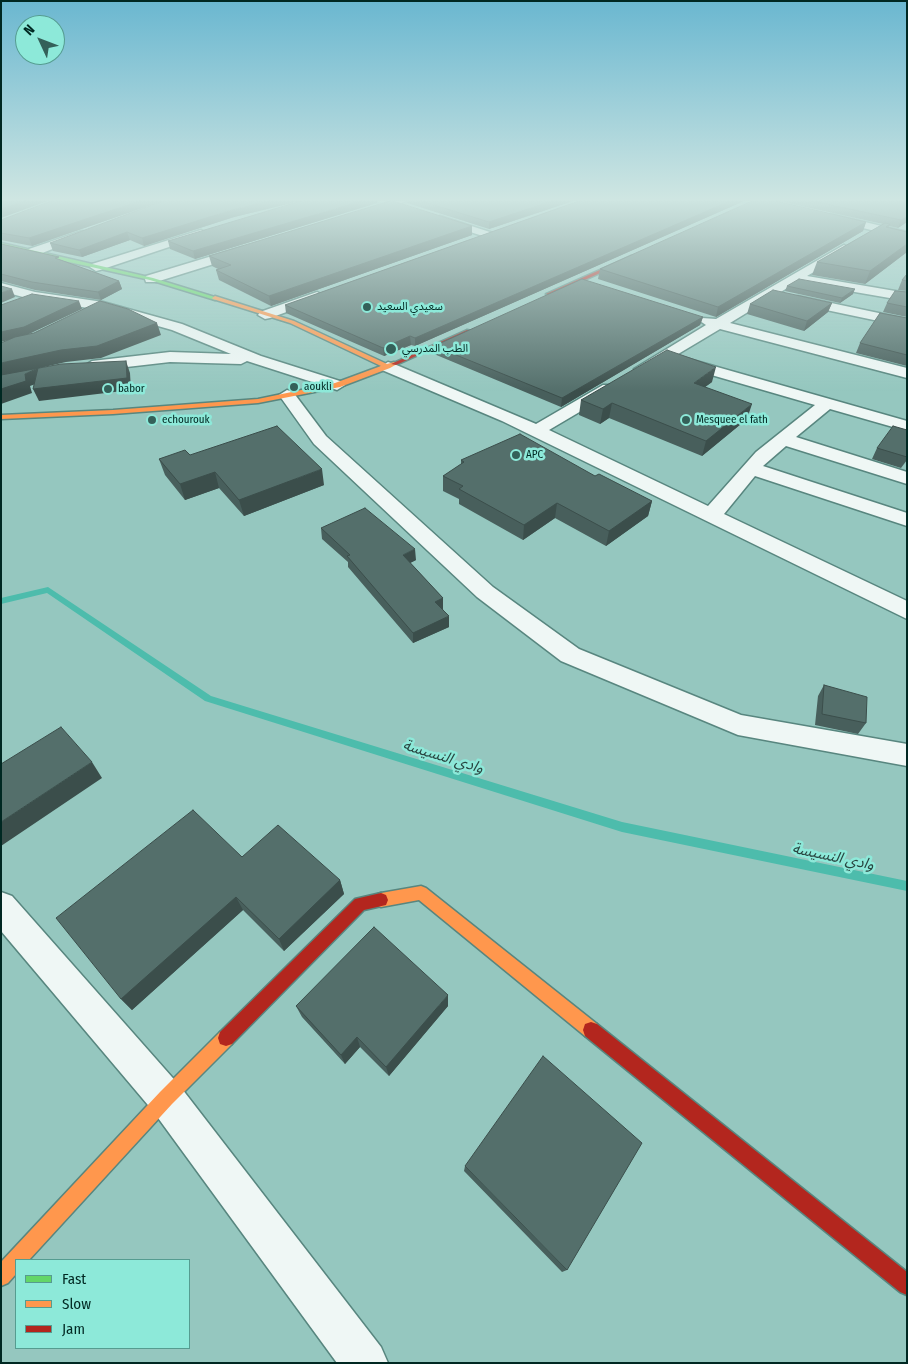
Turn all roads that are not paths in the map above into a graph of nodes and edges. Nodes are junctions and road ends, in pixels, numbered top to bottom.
1 (86, 265) edge
2 (103, 265) edge
3 (197, 265) edge
4 (615, 265) edge
5 (817, 265) edge
6 (96, 267) junction
7 (795, 278) junction
8 (151, 279) junction
9 (581, 280) junction
10 (599, 286) edge
11 (1, 287) edge
12 (330, 292) edge
13 (769, 294) junction
14 (34, 296) junction
15 (907, 297) edge
16 (538, 300) edge
17 (18, 303) edge
18 (103, 306) junction
19 (265, 315) junction
20 (690, 316) edge
21 (77, 319) edge
22 (907, 323) edge
23 (716, 324) junction
24 (476, 327) edge
25 (662, 356) junction
26 (256, 359) junction
27 (388, 367) junction
28 (75, 368) edge
29 (907, 373) edge
30 (338, 385) junction
31 (287, 395) junction
32 (828, 403) junction
33 (1, 417) edge
34 (907, 426) edge
35 (536, 431) junction
36 (783, 439) junction
37 (751, 468) junction
38 (907, 478) edge
39 (711, 516) junction
40 (907, 520) edge
41 (907, 611) edge
42 (907, 755) edge
43 (1, 907) edge
44 (166, 1098) junction
45 (17, 1259) edge
46 (15, 1261) edge
47 (1, 1276) edge
48 (907, 1285) edge
49 (366, 1363) edge

1 - 6 street
2 - 6 street
3 - 8 street
4 - 9 street
5 - 7 street
6 - 8 street
7 - 13 street
7 - 15 street
8 - 19 street
9 - 10 street
9 - 16 street
11 - 14 street
12 - 19 street
13 - 22 street
13 - 23 street
14 - 17 street
14 - 18 street
18 - 21 street
18 - 26 street
19 - 27 street
20 - 23 street
23 - 25 street
23 - 29 street
24 - 27 street
25 - 32 street
25 - 35 street
26 - 28 street
26 - 30 street
27 - 30 street
27 - 35 street
30 - 31 street
31 - 33 street
31 - 42 street
32 - 34 street
32 - 36 street
35 - 39 street
36 - 37 street
36 - 38 street
37 - 39 street
37 - 40 street
39 - 41 street
43 - 44 street
44 - 45 street
44 - 48 street
44 - 49 street
46 - 47 street

